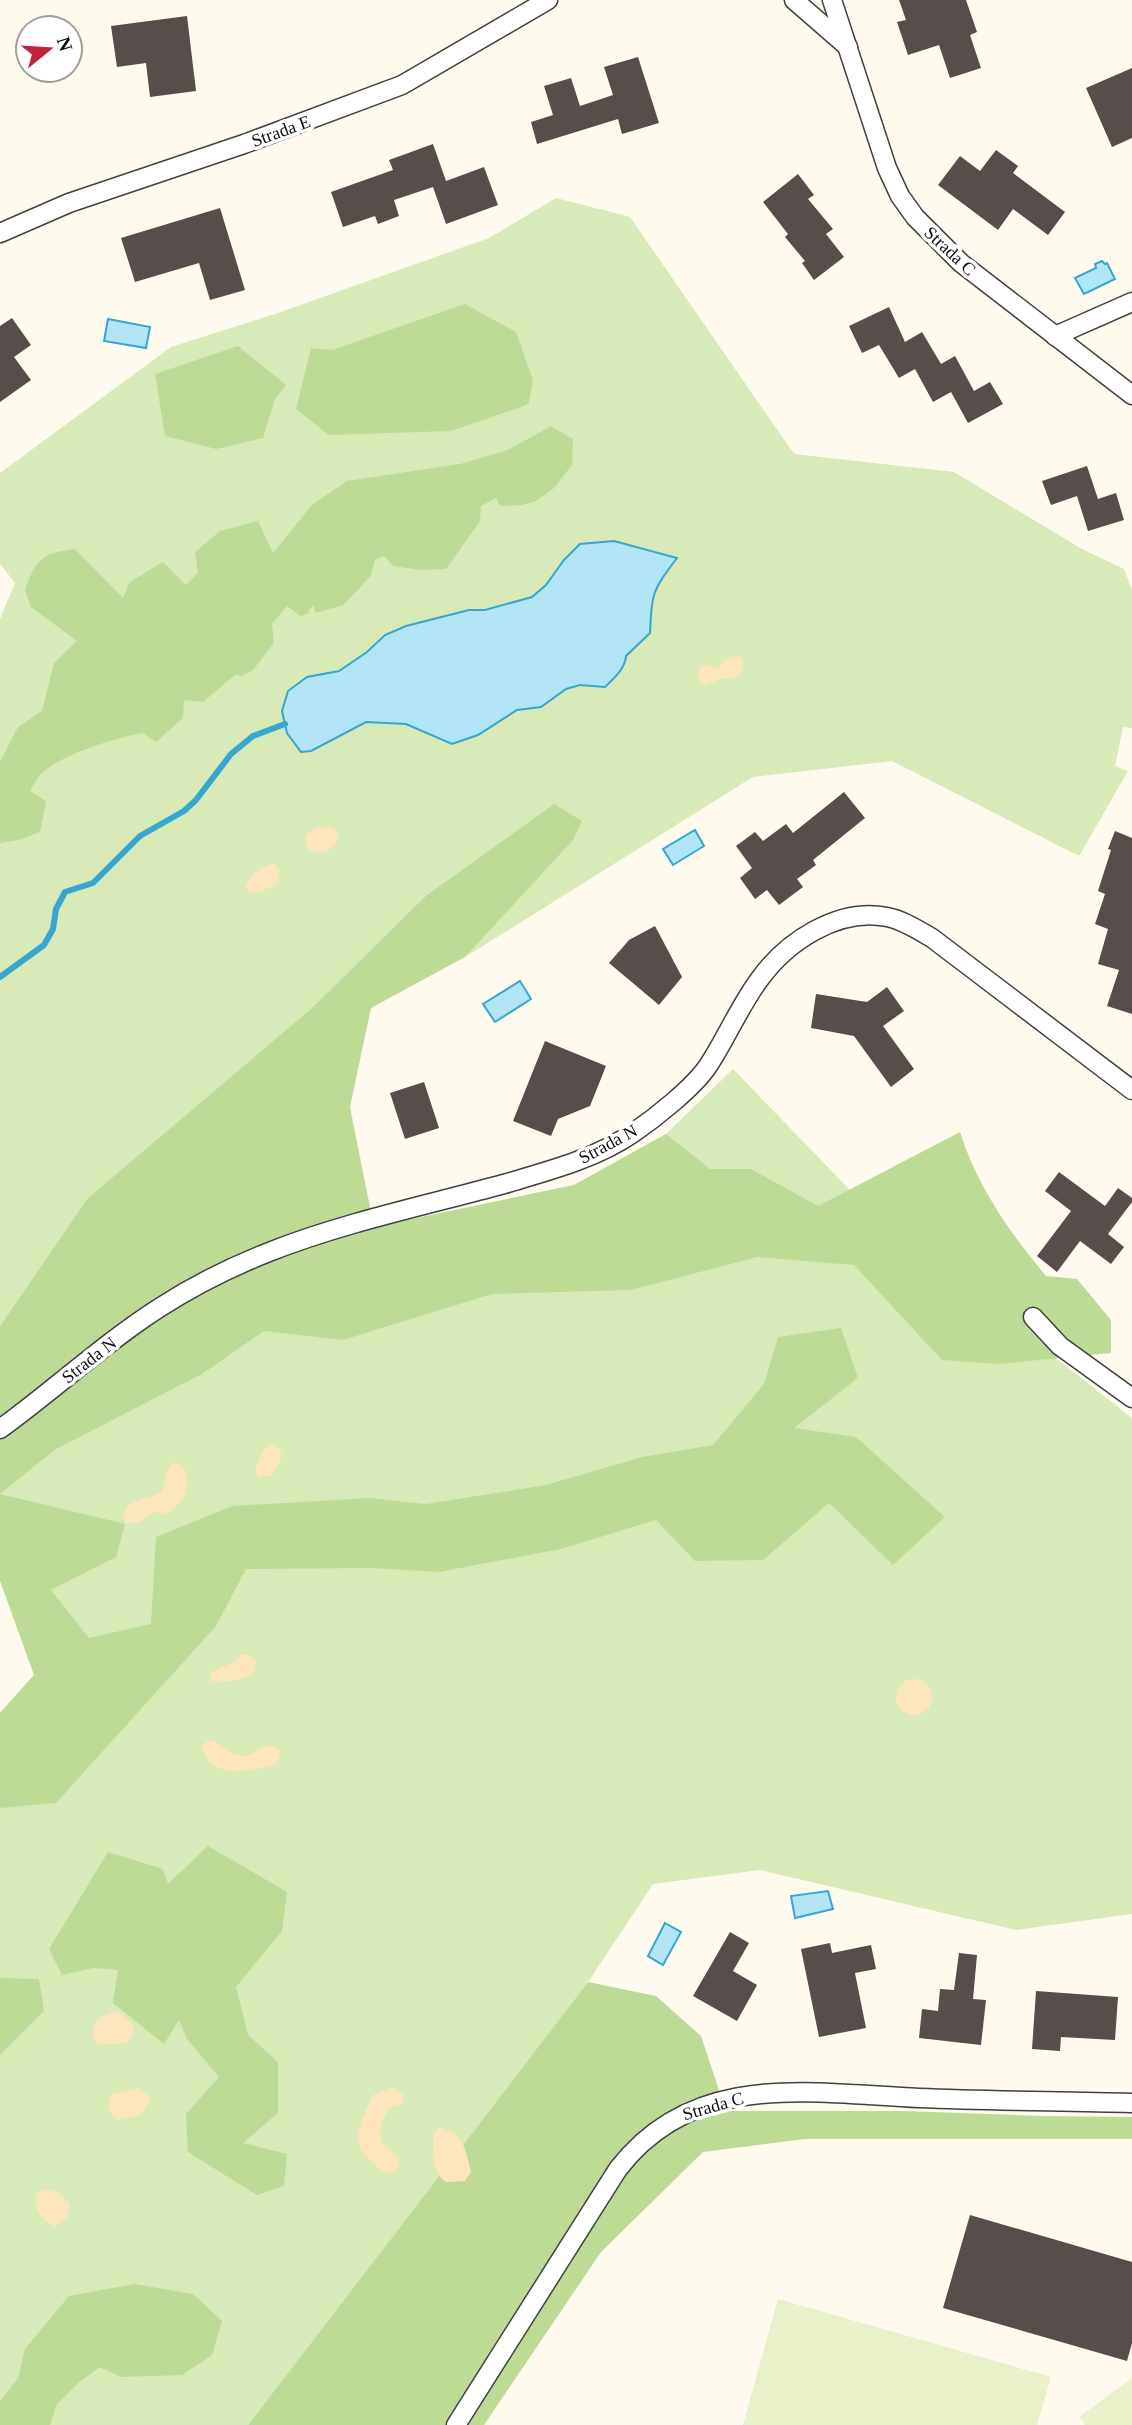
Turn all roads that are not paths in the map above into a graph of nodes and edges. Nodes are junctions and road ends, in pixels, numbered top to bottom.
1 (548, 0) edge
2 (794, 0) edge
3 (832, 0) edge
4 (848, 47) junction
5 (0, 233) edge
6 (1132, 302) edge
7 (1055, 336) junction
8 (1132, 395) edge
9 (1132, 1090) edge
10 (1033, 1317) dead end
11 (1132, 1398) edge
12 (0, 1429) edge
13 (1132, 2103) edge
14 (456, 2425) edge

1 - 5 street, Strada E
2 - 4 street
3 - 4 street, Strada C
4 - 7 street, Strada C
6 - 7 street
7 - 8 street, Strada C
9 - 12 street, Strada N
10 - 11 street
13 - 14 street, Strada C

